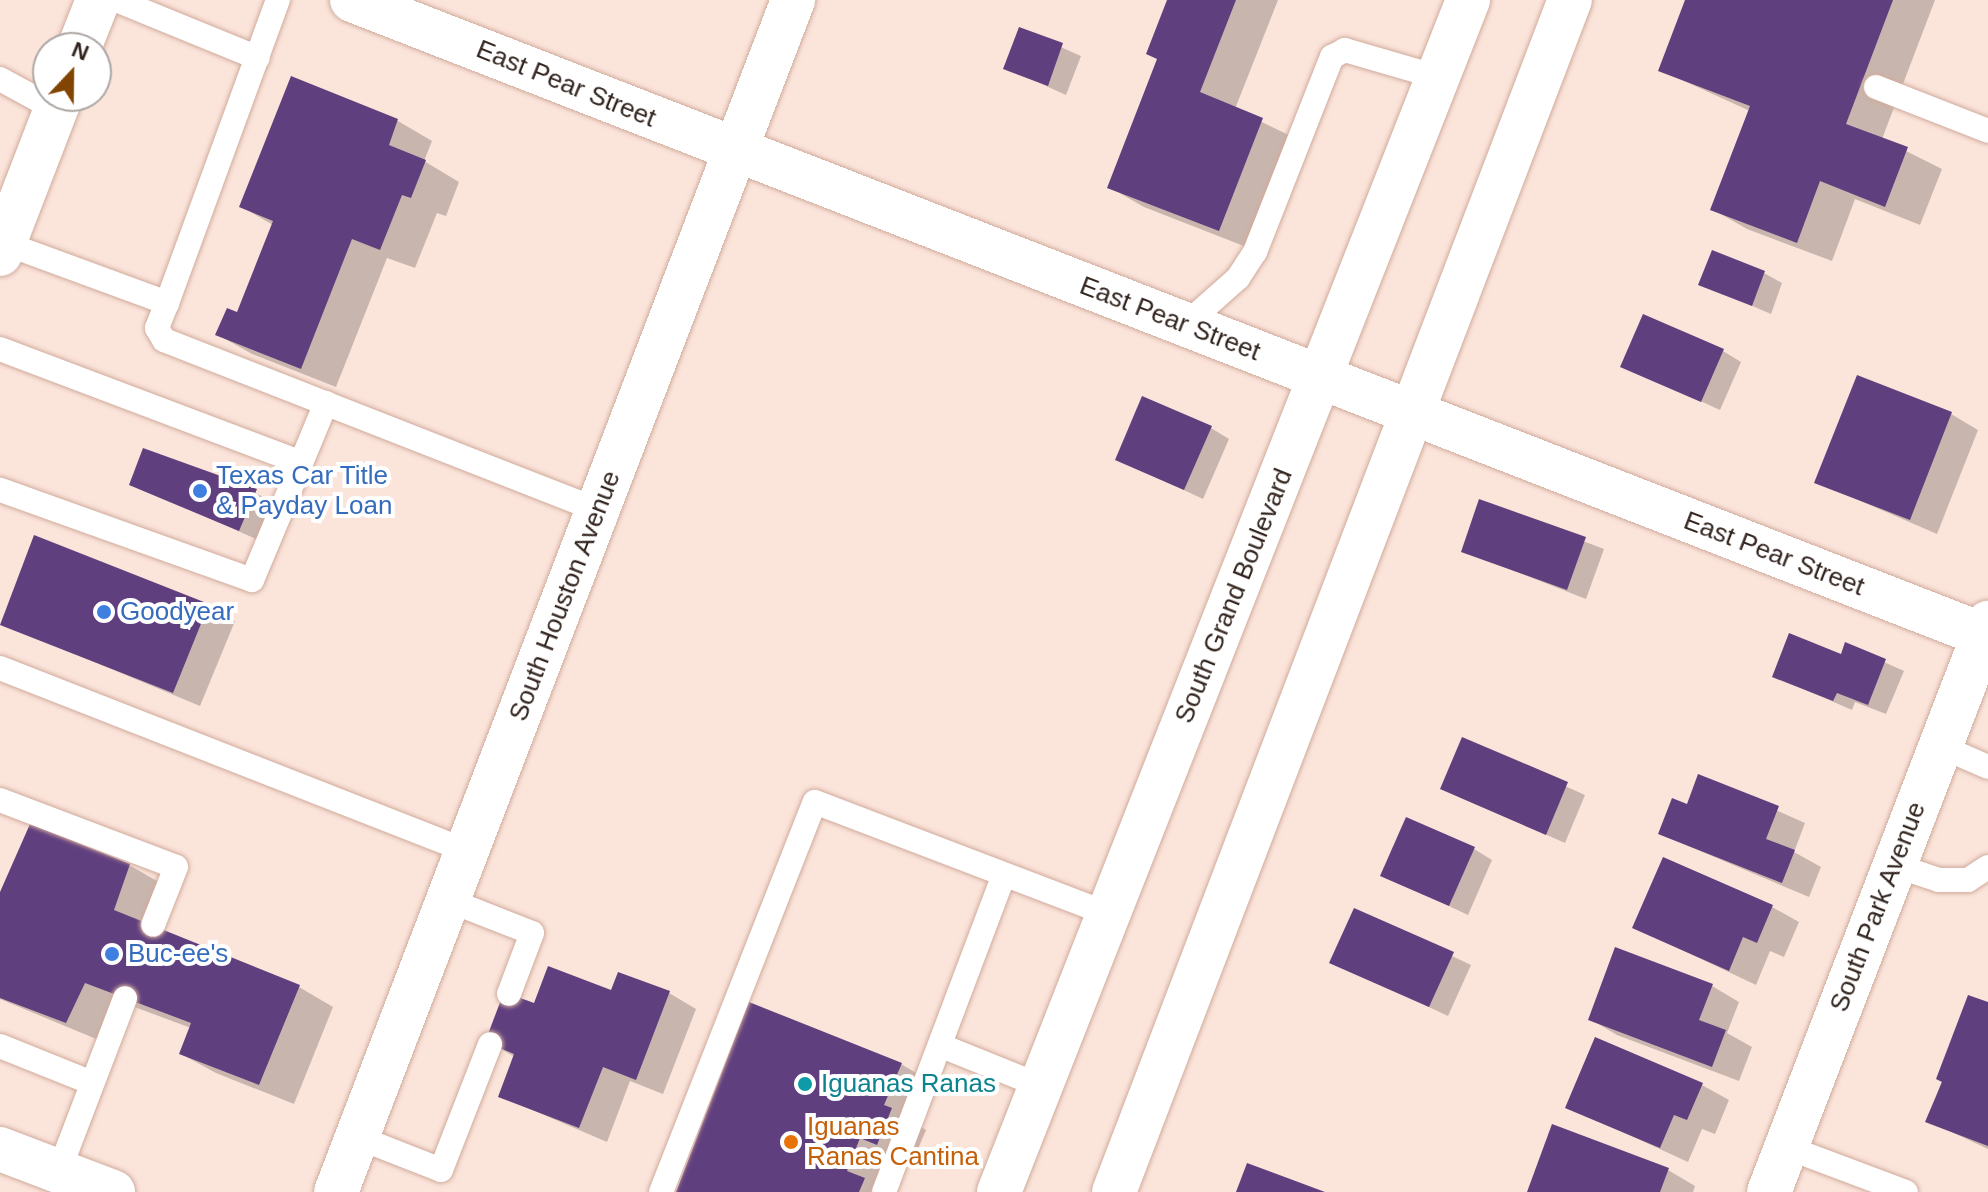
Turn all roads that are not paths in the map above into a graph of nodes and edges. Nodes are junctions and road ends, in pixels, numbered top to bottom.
1 (98, 0) edge
2 (116, 0) edge
3 (278, 0) edge
4 (352, 0) edge
5 (793, 0) edge
6 (1468, 0) edge
7 (1570, 0) edge
8 (85, 32) edge
9 (258, 58) junction
10 (1438, 77) junction
11 (0, 79) edge
12 (1876, 87) dead end
13 (32, 92) edge
14 (55, 112) edge
15 (1988, 131) edge
16 (734, 151) junction
17 (2, 249) edge
18 (167, 303) junction
19 (1185, 325) junction
20 (0, 349) edge
21 (1320, 378) junction
22 (326, 403) junction
23 (1412, 414) junction
24 (301, 463) junction
25 (0, 490) edge
26 (598, 510) junction
27 (1986, 631) edge
28 (0, 668) edge
29 (1940, 746) junction
30 (1988, 767) edge
31 (0, 800) edge
32 (467, 851) junction
33 (1894, 865) junction
34 (1988, 867) edge
35 (1004, 875) junction
36 (448, 900) junction
37 (1108, 914) junction
38 (153, 925) dead end
39 (509, 994) dead end
40 (125, 998) dead end
41 (490, 1044) dead end
42 (0, 1046) edge
43 (942, 1046) junction
44 (92, 1083) junction
45 (1041, 1086) junction
46 (357, 1137) junction
47 (1786, 1147) junction
48 (0, 1149) edge
49 (59, 1171) junction
50 (113, 1192) edge
51 (336, 1192) edge
52 (661, 1192) edge
53 (884, 1192) edge
54 (999, 1192) edge
55 (1114, 1192) edge
56 (1769, 1192) edge
57 (1906, 1192) edge

1 - 8 street
2 - 9 lane
3 - 9 lane
4 - 16 street, East Pear Street
5 - 16 street, South Houston Avenue
6 - 10 street, South Grand Boulevard
7 - 23 street
9 - 18 lane
10 - 19 lane
10 - 21 street, South Grand Boulevard
11 - 13 lane
12 - 15 lane
14 - 17 street
16 - 19 street, East Pear Street
16 - 26 street, South Houston Avenue
17 - 18 lane
18 - 22 lane
19 - 21 street, East Pear Street
20 - 24 lane
21 - 23 street, East Pear Street
21 - 37 street, South Grand Boulevard
22 - 24 lane
22 - 26 lane
23 - 27 street, East Pear Street
23 - 55 street
24 - 25 lane
26 - 32 street, South Houston Avenue
27 - 29 street, South Park Avenue
28 - 32 lane
29 - 30 lane
29 - 33 street, South Park Avenue
31 - 38 lane
32 - 36 street, South Houston Avenue
33 - 34 lane
33 - 47 street, South Park Avenue
35 - 37 lane
35 - 43 lane
35 - 52 lane
36 - 39 lane
36 - 46 street, South Houston Avenue
37 - 45 street, South Grand Boulevard
40 - 44 lane
41 - 46 lane
42 - 44 lane
43 - 45 lane
43 - 53 lane
44 - 49 lane
45 - 54 street, South Grand Boulevard
46 - 51 street, South Houston Avenue
47 - 56 street, South Park Avenue
47 - 57 lane
48 - 49 street
49 - 50 street

